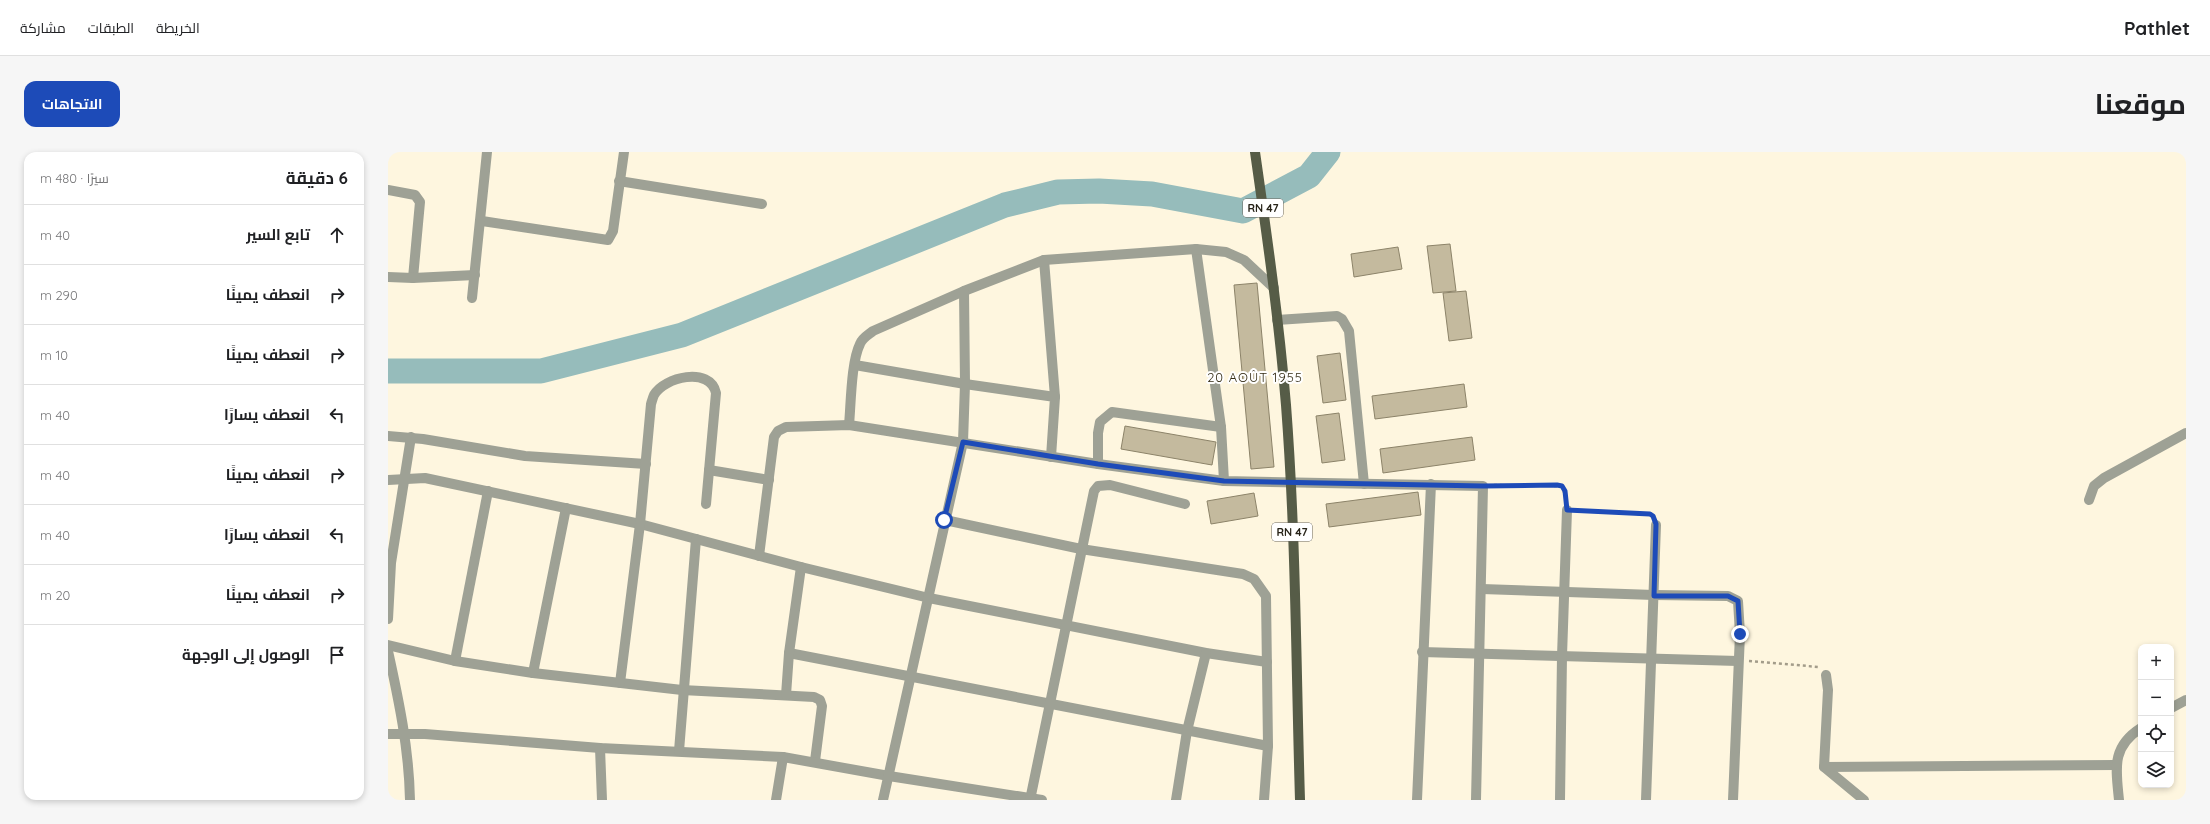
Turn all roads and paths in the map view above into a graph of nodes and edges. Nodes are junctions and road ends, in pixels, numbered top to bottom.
1 (487, 152) edge
2 (624, 152) edge
3 (1256, 152) edge
4 (619, 181) junction
5 (388, 190) edge
6 (762, 204) dead end
7 (482, 221) junction
8 (1196, 249) junction
9 (1044, 260) junction
10 (475, 275) junction
11 (388, 277) edge
12 (413, 278) junction
13 (1274, 288) junction
14 (964, 291) junction
15 (472, 298) dead end
16 (1277, 320) junction
17 (854, 365) junction
18 (966, 384) junction
19 (1055, 397) junction
20 (849, 425) junction
21 (1221, 427) junction
22 (2186, 432) edge
23 (388, 436) edge
24 (411, 437) junction
25 (963, 442) junction
26 (1051, 457) junction
27 (646, 464) junction
28 (1098, 464) junction
29 (709, 470) junction
30 (406, 478) junction
31 (388, 480) edge
32 (768, 480) junction
33 (1224, 481) junction
34 (1291, 483) junction
35 (1364, 484) junction
36 (1430, 484) junction
37 (1483, 486) junction
38 (488, 492) junction
39 (2089, 500) dead end
40 (706, 504) dead end
41 (1185, 504) dead end
42 (566, 508) junction
43 (1567, 510) junction
44 (944, 520) junction
45 (640, 524) junction
46 (1656, 524) joint
47 (696, 539) junction
48 (1081, 549) junction
49 (759, 556) junction
50 (390, 563) edge
51 (801, 567) junction
52 (1482, 589) junction
53 (1564, 592) junction
54 (1654, 596) junction
55 (929, 598) junction
56 (388, 619) edge
57 (1067, 627) junction
58 (388, 645) edge
59 (388, 651) edge
60 (1422, 652) junction
61 (789, 653) junction
62 (1206, 653) junction
63 (1479, 653) junction
64 (1562, 656) junction
65 (1651, 658) junction
66 (455, 661) junction
67 (1738, 661) junction
68 (1267, 662) junction
69 (533, 674) junction
70 (1826, 675) joint
71 (912, 677) junction
72 (620, 683) junction
73 (682, 690) junction
74 (786, 695) junction
75 (2186, 700) edge
76 (1051, 702) junction
77 (2174, 706) edge
78 (2138, 730) edge
79 (1187, 731) junction
80 (405, 732) junction
81 (388, 734) edge
82 (1268, 746) junction
83 (600, 748) junction
84 (678, 751) junction
85 (783, 757) junction
86 (815, 761) junction
87 (2116, 765) junction
88 (1824, 767) junction
89 (889, 776) junction
90 (1030, 799) edge
91 (410, 800) edge
92 (602, 800) edge
93 (776, 800) edge
94 (883, 800) edge
95 (1042, 800) edge
96 (1176, 800) edge
97 (1264, 800) edge
98 (1300, 800) edge
99 (1418, 800) edge
100 (1476, 800) edge
101 (1560, 800) edge
102 (1646, 800) edge
103 (1733, 800) edge
104 (1864, 800) edge
105 (2119, 800) edge

1 - 7 street
2 - 4 street
3 - 13 main road, RN 47
4 - 6 street
4 - 7 street
5 - 12 street
7 - 10 street
8 - 9 street
8 - 13 street
8 - 21 street
9 - 14 street
9 - 19 street
10 - 12 street
10 - 15 street
11 - 12 street
13 - 16 main road, RN 47
14 - 17 street
14 - 18 street
16 - 34 main road, RN 47
16 - 35 street
17 - 18 street
17 - 20 street
18 - 19 street
18 - 25 street
19 - 26 street
20 - 25 street
20 - 32 street
21 - 28 street
21 - 33 street
22 - 39 street
23 - 24 street
24 - 27 street
24 - 30 street
25 - 26 street
25 - 44 street
26 - 28 street
27 - 29 street
27 - 45 street
28 - 33 street
29 - 32 street
29 - 40 street
30 - 31 street
30 - 38 street
30 - 50 street
32 - 49 street
33 - 34 street
34 - 35 street
34 - 98 main road, RN 47
35 - 36 street
36 - 37 street
36 - 60 street
37 - 43 path
37 - 52 street
38 - 42 street
38 - 66 street
41 - 48 street
42 - 45 street
42 - 69 street
43 - 46 path
43 - 53 street
44 - 48 street
44 - 55 street
45 - 47 street
45 - 72 street
46 - 54 street
47 - 49 street
47 - 73 street
48 - 57 street
48 - 68 street
49 - 51 street
50 - 56 street
51 - 55 street
51 - 61 street
52 - 53 street
52 - 63 street
53 - 54 street
53 - 64 street
54 - 65 street
54 - 67 street
55 - 57 street
55 - 71 street
57 - 62 street
57 - 76 street
58 - 66 street
59 - 80 street
60 - 63 street
60 - 99 street
61 - 71 street
61 - 74 street
62 - 68 street
62 - 79 street
63 - 64 street
63 - 100 street
64 - 65 street
64 - 101 street
65 - 67 street
65 - 102 street
66 - 69 street
67 - 70 path
67 - 103 street
68 - 82 street
69 - 72 street
70 - 88 street
71 - 76 street
71 - 89 street
72 - 73 street
73 - 74 street
73 - 84 street
74 - 86 street
75 - 77 street
76 - 79 street
76 - 90 street
78 - 87 street
79 - 82 street
79 - 96 street
80 - 81 street
80 - 83 street
80 - 91 street
82 - 97 street
83 - 84 street
83 - 92 street
84 - 85 street
85 - 86 street
85 - 93 street
86 - 89 street
87 - 88 street
87 - 105 street
88 - 104 street
89 - 90 street
89 - 94 street
90 - 95 street

